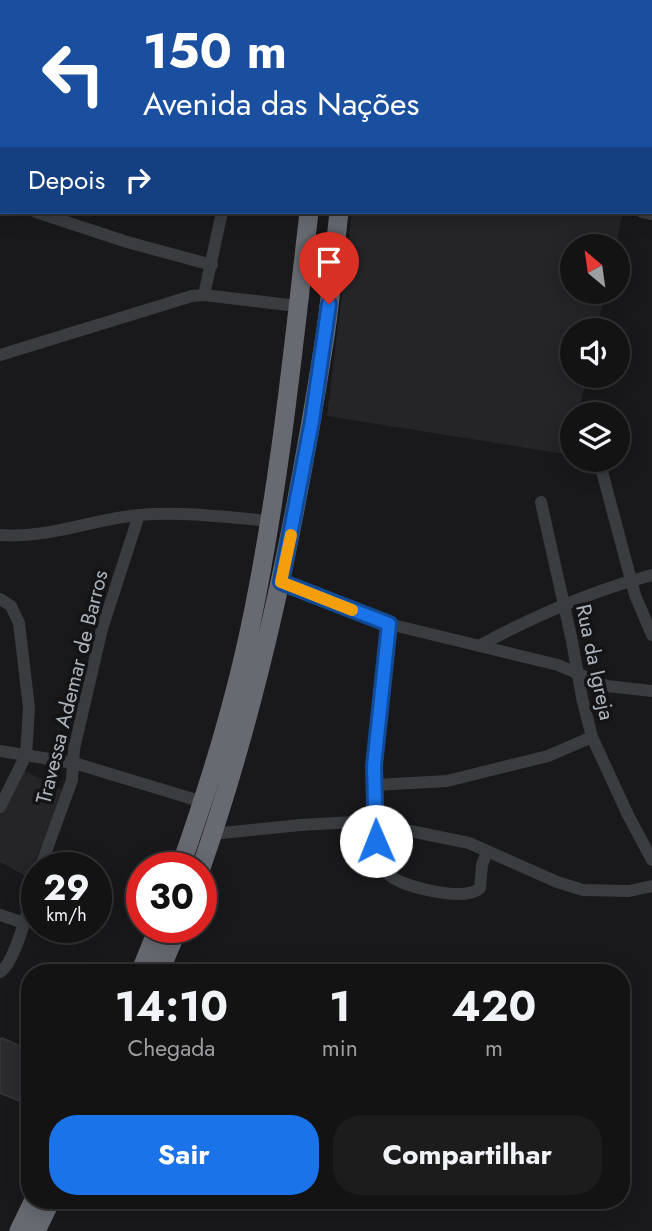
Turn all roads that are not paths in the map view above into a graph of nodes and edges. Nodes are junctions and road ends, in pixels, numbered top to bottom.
1 (50, 214) edge
2 (222, 214) edge
3 (309, 214) edge
4 (339, 214) edge
5 (72, 217) edge
6 (212, 265) junction
7 (204, 295) junction
8 (298, 306) junction
9 (0, 355) edge
10 (602, 472) edge
11 (541, 502) dead end
12 (139, 515) junction
13 (270, 521) junction
14 (0, 535) edge
15 (652, 575) edge
16 (631, 580) junction
17 (281, 582) junction
18 (0, 599) edge
19 (564, 605) junction
20 (389, 624) junction
21 (652, 635) edge
22 (479, 646) junction
23 (578, 675) junction
24 (652, 691) edge
25 (592, 737) junction
26 (0, 751) edge
27 (26, 755) junction
28 (74, 763) junction
29 (375, 785) junction
30 (203, 802) junction
31 (0, 807) edge
32 (376, 824) junction
33 (212, 834) junction
34 (488, 851) junction
35 (46, 852) edge
36 (186, 852) edge
37 (206, 852) edge
38 (652, 860) edge
39 (652, 886) edge
40 (0, 915) edge
41 (21, 921) edge
42 (21, 930) edge
43 (152, 943) edge
44 (172, 943) edge
45 (144, 964) edge
46 (163, 964) edge
47 (0, 972) edge
48 (30, 1209) edge
49 (47, 1209) edge
50 (19, 1231) edge
51 (36, 1231) edge

1 - 5 street
2 - 6 street
3 - 8 highway
4 - 17 highway
5 - 6 street
6 - 7 street
7 - 8 street
7 - 9 street
8 - 13 highway
10 - 16 street
11 - 19 street, Rua da Igreja
12 - 13 street
12 - 14 street
12 - 28 street, Travessa Ademar de Barros
13 - 30 highway
15 - 16 street
16 - 19 street
16 - 21 street
17 - 20 street
17 - 33 highway
18 - 27 street
19 - 22 street
19 - 23 street, Rua da Igreja
20 - 22 street
20 - 29 street
22 - 23 street
23 - 24 street
23 - 25 street, Rua da Igreja
25 - 29 street
25 - 38 street, Rua da Igreja
26 - 27 street
27 - 28 street
27 - 31 street
28 - 30 street
28 - 35 street, Travessa Ademar de Barros
29 - 32 street
30 - 36 highway
32 - 33 street
32 - 34 street
32 - 34 street
33 - 37 highway
34 - 39 street
40 - 41 street
42 - 47 street
43 - 45 highway
44 - 46 highway
48 - 50 highway
49 - 51 highway

